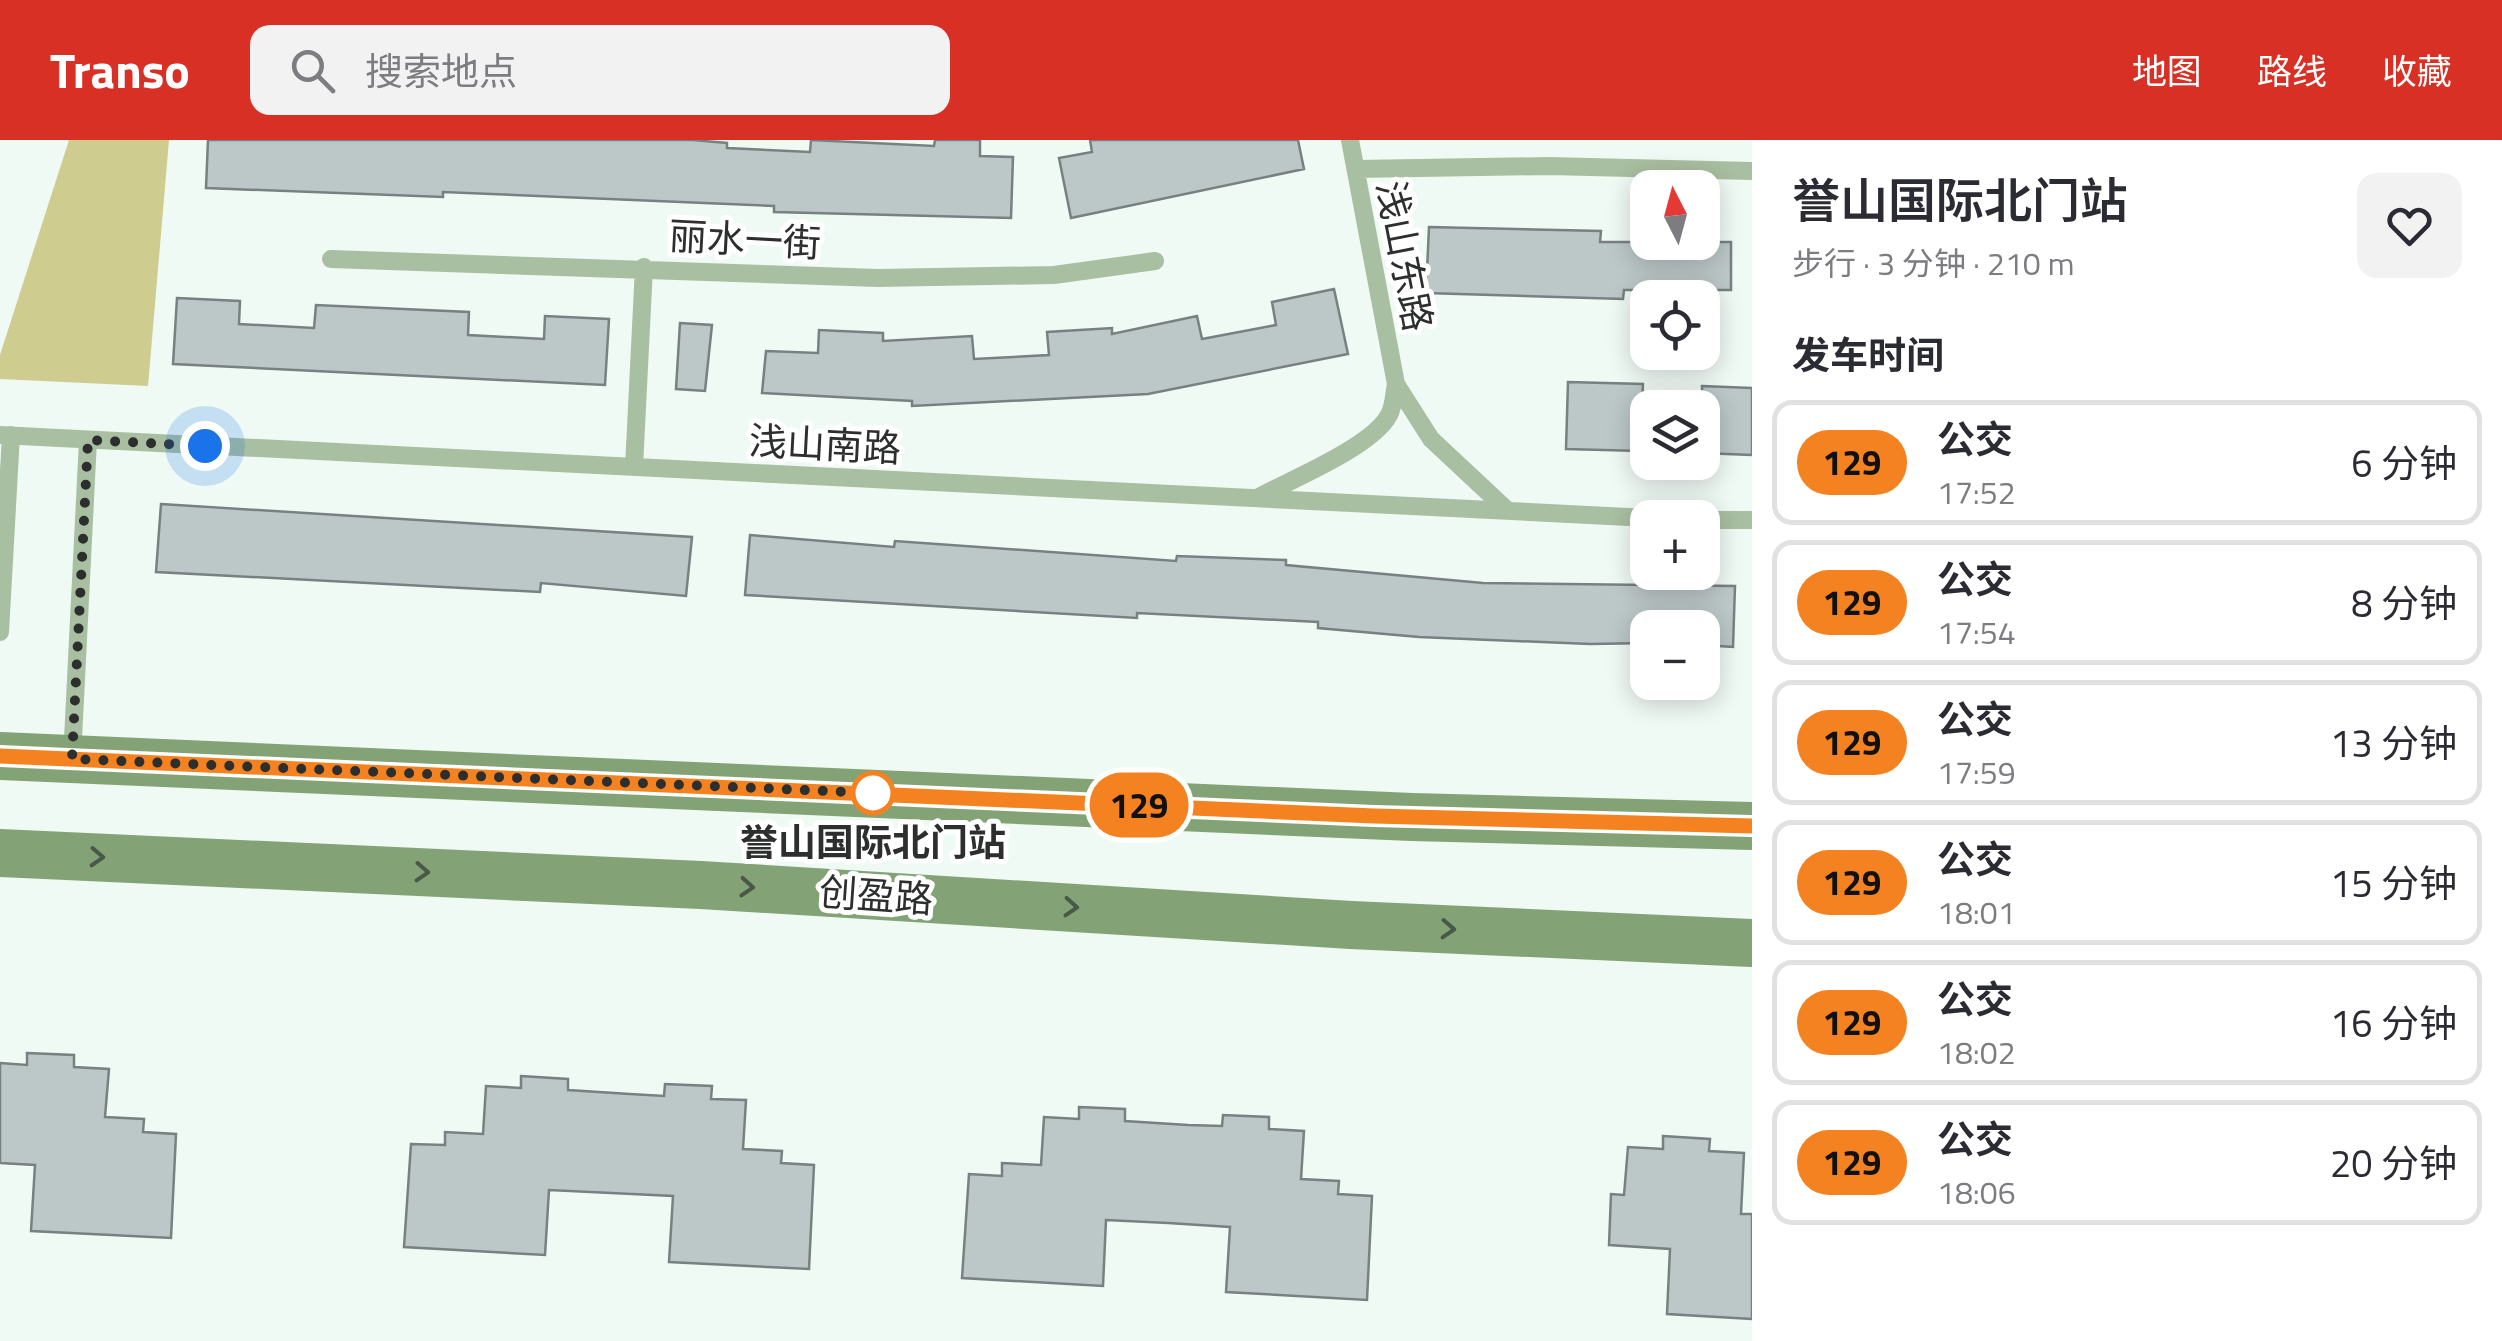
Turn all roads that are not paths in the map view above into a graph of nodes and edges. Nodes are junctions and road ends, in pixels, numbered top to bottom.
1 (1350, 140) edge
2 (1356, 169) junction
3 (1752, 171) edge
4 (330, 260) dead end
5 (1155, 261) dead end
6 (644, 267) junction
7 (1396, 384) junction
8 (6, 435) edge
9 (88, 440) junction
10 (634, 467) junction
11 (1256, 498) junction
12 (1507, 510) junction
13 (1630, 517) edge
14 (1720, 520) edge
15 (1752, 520) edge
16 (0, 632) edge
17 (0, 756) edge
18 (72, 759) junction
19 (1752, 826) edge
20 (0, 852) edge
21 (1752, 943) edge

1 - 2 lane, 浅山东路
2 - 3 lane
2 - 7 lane, 浅山东路
4 - 6 lane, 丽水一街
5 - 6 lane, 丽水一街
6 - 10 lane
7 - 11 lane, 浅山东路
7 - 12 lane, 浅山东路
8 - 9 lane, 浅山南路
8 - 16 lane
9 - 10 lane, 浅山南路
9 - 18 lane
10 - 11 lane, 浅山南路
11 - 12 lane, 浅山南路
12 - 13 lane, 浅山南路
14 - 15 lane
17 - 18 street
18 - 19 street
20 -> 21 street, 创盈路

